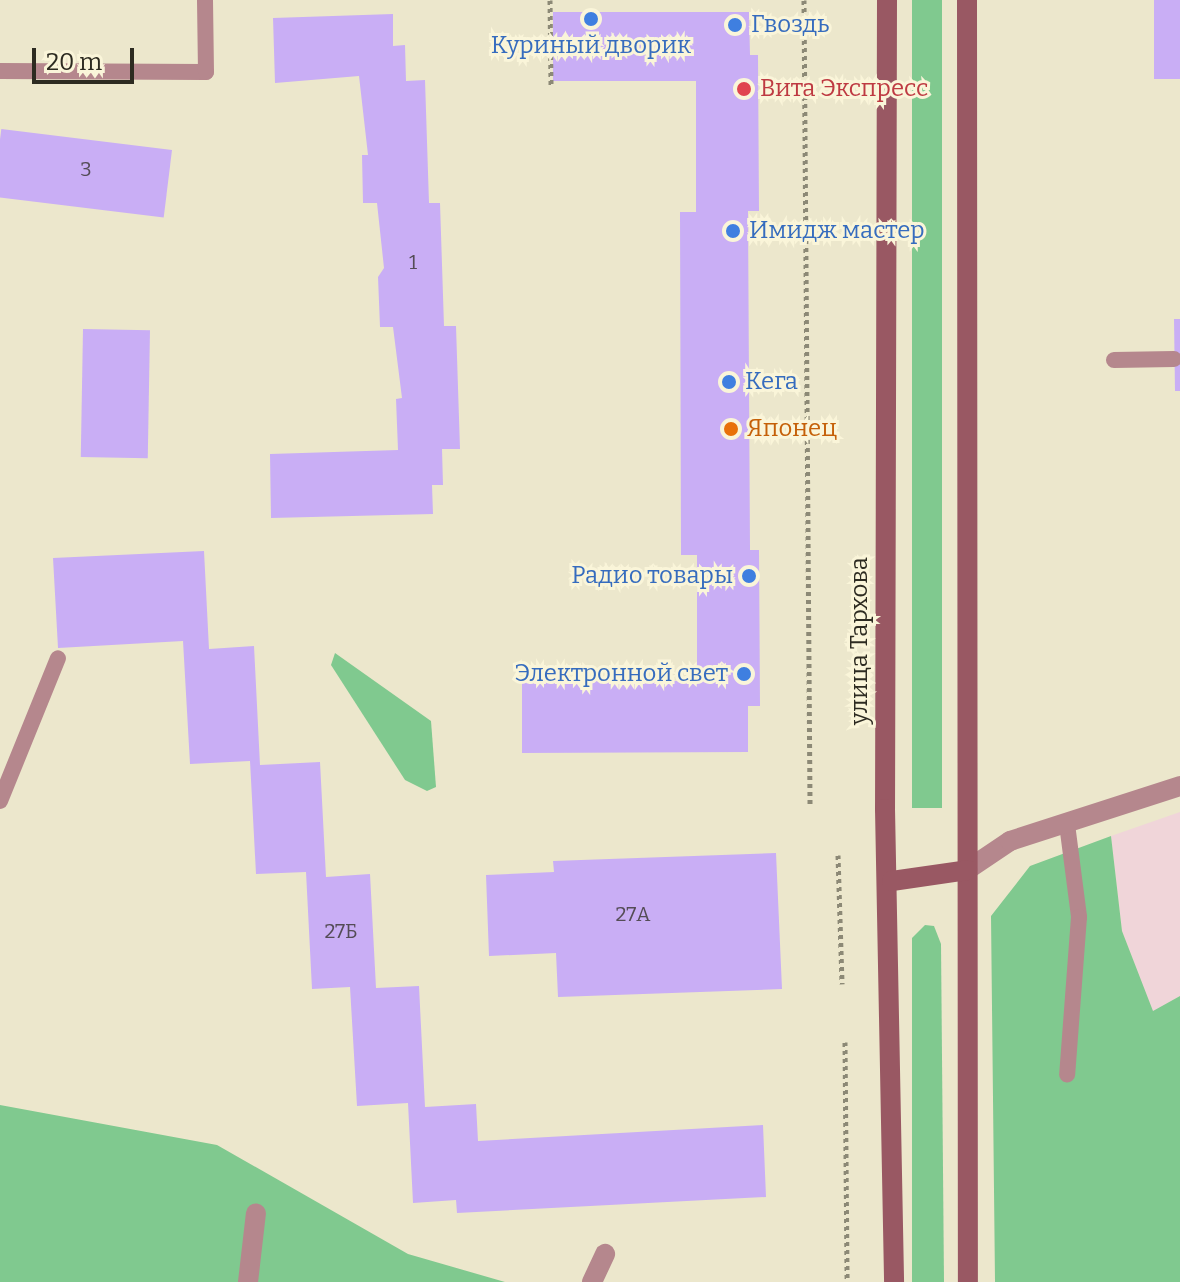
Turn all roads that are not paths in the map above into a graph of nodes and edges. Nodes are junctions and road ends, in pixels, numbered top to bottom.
1 (205, 0) edge
2 (887, 0) edge
3 (967, 0) edge
4 (0, 71) edge
5 (1174, 359) dead end
6 (1114, 360) dead end
7 (58, 658) dead end
8 (1180, 786) edge
9 (0, 801) edge
10 (1067, 824) junction
11 (967, 870) junction
12 (892, 881) junction
13 (1067, 1075) dead end
14 (256, 1213) dead end
15 (605, 1254) dead end
16 (248, 1282) edge
17 (592, 1282) edge
18 (894, 1282) edge
19 (968, 1282) edge

1 - 4 lane
2 - 12 main road, улица Тархова
3 - 11 main road
5 - 6 lane
7 - 9 lane
8 - 10 street
10 - 11 street
10 - 13 lane
11 - 12 main road
11 - 19 main road
12 - 18 main road, улица Тархова
14 - 16 street
15 - 17 street

